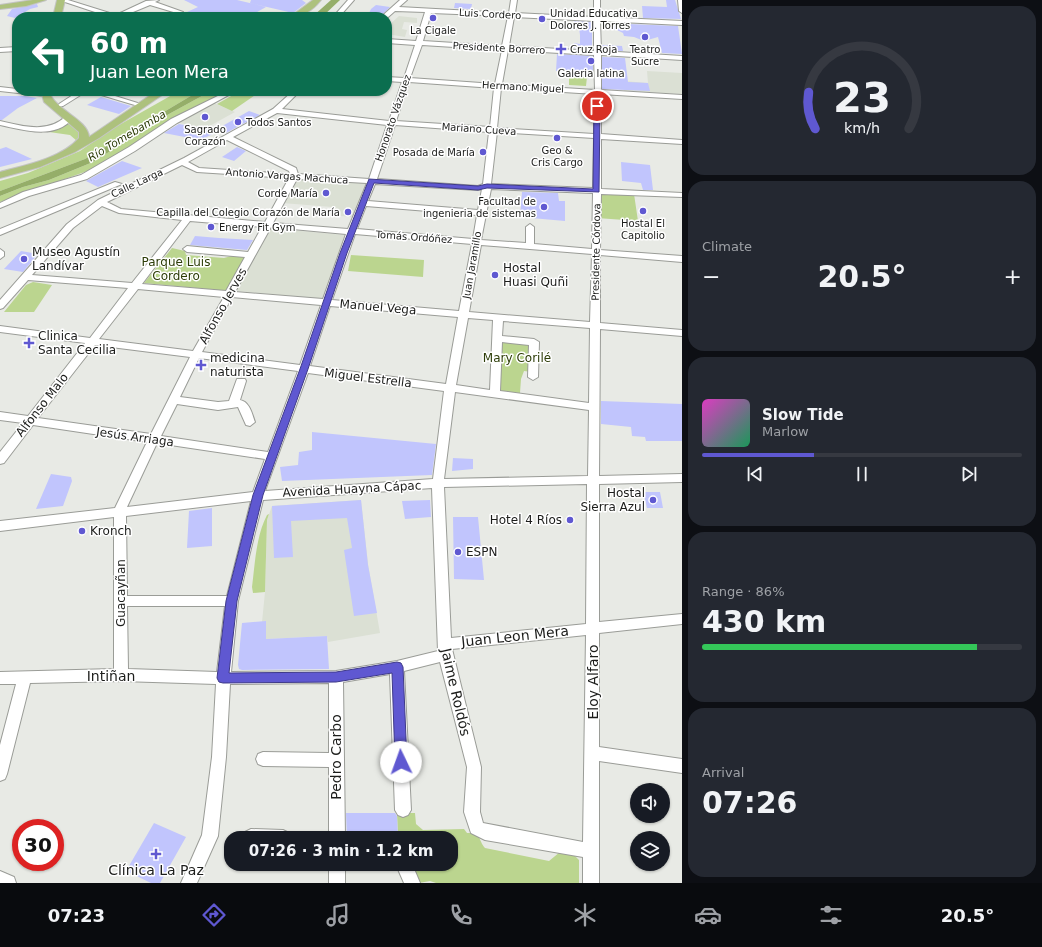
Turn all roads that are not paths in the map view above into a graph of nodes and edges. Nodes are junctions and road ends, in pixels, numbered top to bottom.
1 (62, 0) edge
2 (142, 0) edge
3 (317, 0) edge
4 (351, 0) edge
5 (404, 0) edge
6 (514, 0) edge
7 (597, 0) edge
8 (681, 0) edge
9 (40, 1) edge
10 (153, 1) edge
11 (54, 3) edge
12 (0, 7) edge
13 (394, 9) junction
14 (428, 11) junction
15 (682, 11) edge
16 (58, 12) edge
17 (100, 12) edge
18 (128, 12) edge
19 (180, 12) dead end
20 (302, 12) edge
21 (340, 12) edge
22 (390, 12) edge
23 (512, 15) junction
24 (596, 20) junction
25 (682, 23) edge
26 (392, 42) edge
27 (419, 43) junction
28 (505, 48) junction
29 (12, 49) edge
30 (0, 50) edge
31 (597, 53) junction
32 (682, 58) edge
33 (392, 79) edge
34 (406, 80) junction
35 (498, 86) junction
36 (0, 89) edge
37 (12, 90) edge
38 (598, 92) junction
39 (48, 96) edge
40 (51, 96) edge
41 (75, 96) edge
42 (108, 96) edge
43 (155, 96) edge
44 (223, 96) edge
45 (292, 96) edge
46 (682, 97) edge
47 (60, 104) junction
48 (140, 105) junction
49 (276, 111) junction
50 (69, 118) junction
51 (0, 123) edge
52 (391, 123) junction
53 (494, 131) junction
54 (98, 135) junction
55 (227, 136) junction
56 (597, 137) junction
57 (86, 138) junction
58 (682, 142) edge
59 (181, 162) junction
60 (0, 174) edge
61 (294, 177) junction
62 (372, 181) junction
63 (487, 186) junction
64 (596, 191) junction
65 (682, 195) edge
66 (101, 202) junction
67 (364, 204) junction
68 (0, 206) edge
69 (481, 213) junction
70 (188, 218) junction
71 (267, 224) junction
72 (530, 227) dead end
73 (2, 232) edge
74 (352, 232) junction
75 (476, 242) junction
76 (530, 246) junction
77 (187, 249) dead end
78 (0, 252) edge
79 (596, 252) junction
80 (251, 255) junction
81 (0, 256) edge
82 (682, 259) edge
83 (27, 277) junction
84 (136, 286) junction
85 (230, 294) junction
86 (4, 295) edge
87 (327, 303) junction
88 (0, 306) edge
89 (463, 314) junction
90 (498, 318) junction
91 (595, 326) junction
92 (0, 329) edge
93 (682, 333) edge
94 (497, 339) junction
95 (92, 342) junction
96 (196, 355) junction
97 (304, 369) junction
98 (533, 377) dead end
99 (241, 381) dead end
100 (450, 388) junction
101 (495, 394) junction
102 (173, 400) junction
103 (234, 403) junction
104 (594, 407) junction
105 (0, 416) edge
106 (30, 421) junction
107 (250, 422) dead end
108 (153, 439) junction
109 (271, 456) junction
110 (0, 460) edge
111 (682, 478) edge
112 (593, 480) junction
113 (438, 483) junction
114 (258, 495) junction
115 (120, 511) junction
116 (0, 526) edge
117 (122, 601) junction
118 (232, 601) junction
119 (682, 619) edge
120 (593, 628) junction
121 (444, 649) junction
122 (397, 667) junction
123 (121, 674) junction
124 (336, 677) junction
125 (0, 678) edge
126 (24, 678) junction
127 (223, 678) junction
128 (592, 753) junction
129 (263, 759) dead end
130 (336, 760) junction
131 (682, 766) edge
132 (0, 774) edge
133 (403, 810) dead end
134 (337, 831) edge
135 (591, 851) junction
136 (337, 871) edge
137 (407, 871) edge
138 (0, 879) edge
139 (8, 883) edge
140 (189, 883) edge
141 (337, 883) edge
142 (412, 883) edge
143 (591, 883) edge

1 - 16 main road
1 - 17 street
2 - 10 street
3 - 20 main road
4 - 21 street
5 - 13 street
6 - 23 street, Juan Jaramillo
7 - 24 street, Presidente Córdova
8 - 15 street
9 - 11 main road
9 - 12 main road
10 - 18 street
10 - 19 street
13 - 14 street, Luis Cordero
13 - 22 street
14 - 23 street, Luis Cordero
14 - 27 street, Honorato Vázquez
23 - 24 street, Luis Cordero
23 - 28 street, Juan Jaramillo
24 - 25 street, Luis Cordero
24 - 31 street, Presidente Córdova
26 - 27 street, Presidente Borrero
27 - 28 street, Presidente Borrero
27 - 34 street, Honorato Vázquez
28 - 31 street, Presidente Borrero
28 - 35 street, Juan Jaramillo
29 - 30 street
31 - 32 street, Presidente Borrero
31 - 38 street, Presidente Córdova
33 - 34 street, Hermano Miguel
34 - 35 street, Hermano Miguel
34 - 52 street, Honorato Vázquez
35 - 38 street, Hermano Miguel
35 - 53 street, Juan Jaramillo
36 - 37 street
38 - 46 street, Hermano Miguel
38 - 56 street, Presidente Córdova
39 - 50 main road
40 - 47 main road
41 - 47 street
42 - 48 street
43 - 48 main road
44 - 68 street
45 - 49 street, Calle Larga
47 - 57 main road
48 - 54 main road
49 - 52 street, Mariano Cueva
49 - 55 street, Calle Larga
50 - 51 street
50 - 57 main road
52 - 53 street, Mariano Cueva
52 - 62 street, Honorato Vázquez
53 - 56 street, Mariano Cueva
53 - 63 street, Juan Jaramillo
54 - 57 main road
54 - 60 main road
55 - 59 street, Calle Larga
55 - 61 street
55 - 73 street
56 - 58 street, Mariano Cueva
56 - 64 street, Presidente Córdova
57 - 60 main road
57 - 60 main road
59 - 61 street, Antonio Vargas Machuca
59 - 66 street, Calle Larga
61 - 62 street, Antonio Vargas Machuca
61 - 71 street, Alfonso Jerves
62 - 63 street, Antonio Vargas Machuca
62 - 67 street, Honorato Vázquez
63 - 64 street, Antonio Vargas Machuca
63 - 69 street, Juan Jaramillo
64 - 65 street, Antonio Vargas Machuca
64 - 79 street, Presidente Córdova
66 - 70 street, Tomás Ordóñez
66 - 83 street, Calle Larga
67 - 69 street
67 - 74 street, Honorato Vázquez
69 - 75 street, Juan Jaramillo
70 - 71 street, Tomás Ordóñez
70 - 84 street, Alfonso Malo
71 - 74 street, Tomás Ordóñez
71 - 80 street, Alfonso Jerves
72 - 76 street
74 - 75 street, Tomás Ordóñez
74 - 87 street, Honorato Vázquez
75 - 76 street, Tomás Ordóñez
75 - 89 street, Juan Jaramillo
76 - 79 street, Tomás Ordóñez
77 - 80 street
78 - 81 street
79 - 82 street, Tomás Ordóñez
79 - 91 street, Presidente Córdova
80 - 85 street, Alfonso Jerves
83 - 84 street, Manuel Vega
83 - 86 street, Calle Larga
84 - 85 street, Manuel Vega
84 - 95 street, Alfonso Malo
85 - 87 street, Manuel Vega
85 - 96 street, Alfonso Jerves
86 - 88 street, Calle Larga
87 - 89 street, Manuel Vega
87 - 97 street, Honorato Vázquez
89 - 90 street, Manuel Vega
89 - 100 street, Juan Jaramillo
90 - 91 street, Manuel Vega
90 - 94 street
91 - 93 street, Manuel Vega
91 - 104 street, Presidente Córdova
92 - 95 street, Miguel Estrella
94 - 98 street
94 - 101 street
95 - 96 street, Miguel Estrella
95 - 106 street, Alfonso Malo
96 - 97 street, Miguel Estrella
96 - 102 street, Alfonso Jerves
97 - 100 street, Miguel Estrella
97 - 109 street, Honorato Vázquez
99 - 103 street
100 - 101 street, Miguel Estrella
100 - 113 street, Juan Jaramillo
101 - 104 street, Miguel Estrella
102 - 103 street
102 - 108 street, Alfonso Jerves
103 - 107 street
104 - 112 street, Presidente Córdova
105 - 106 street, Jesús Arriaga
106 - 108 street, Jesús Arriaga
106 - 110 street, Alfonso Malo
108 - 109 street, Jesús Arriaga
108 - 115 street, Alfonso Jerves
109 - 114 street, Honorato Vázquez
111 - 112 street, Avenida Huayna Cápac
112 - 113 street, Avenida Huayna Cápac
112 - 120 street, Eloy Alfaro
113 - 114 street, Avenida Huayna Cápac
113 - 121 street, Jaime Roldós
114 - 115 street, Avenida Huayna Cápac
114 - 118 street, Honorato Vázquez
115 - 116 street, Avenida Huayna Cápac
115 - 117 street, Guacayñan
117 - 118 street
117 - 123 street, Guacayñan
118 - 127 street, Honorato Vázquez
119 - 120 street, Juan Leon Mera
120 - 121 street, Juan Leon Mera
120 - 128 street, Eloy Alfaro
121 - 122 street, Juan Leon Mera
121 - 135 street, Jaime Roldós
122 - 124 street, Juan Leon Mera
122 - 133 street
123 - 126 street, Intiñan
123 - 127 street, Intiñan
124 - 127 street, Juan Leon Mera
124 - 130 street, Pedro Carbo
125 - 126 street, Intiñan
126 - 132 street
127 - 140 street, Honorato Vázquez
128 - 131 street
128 - 135 street, Eloy Alfaro
129 - 130 street
130 - 134 street, Pedro Carbo
135 - 143 street, Eloy Alfaro
136 - 141 street
137 - 142 street
138 - 139 street

